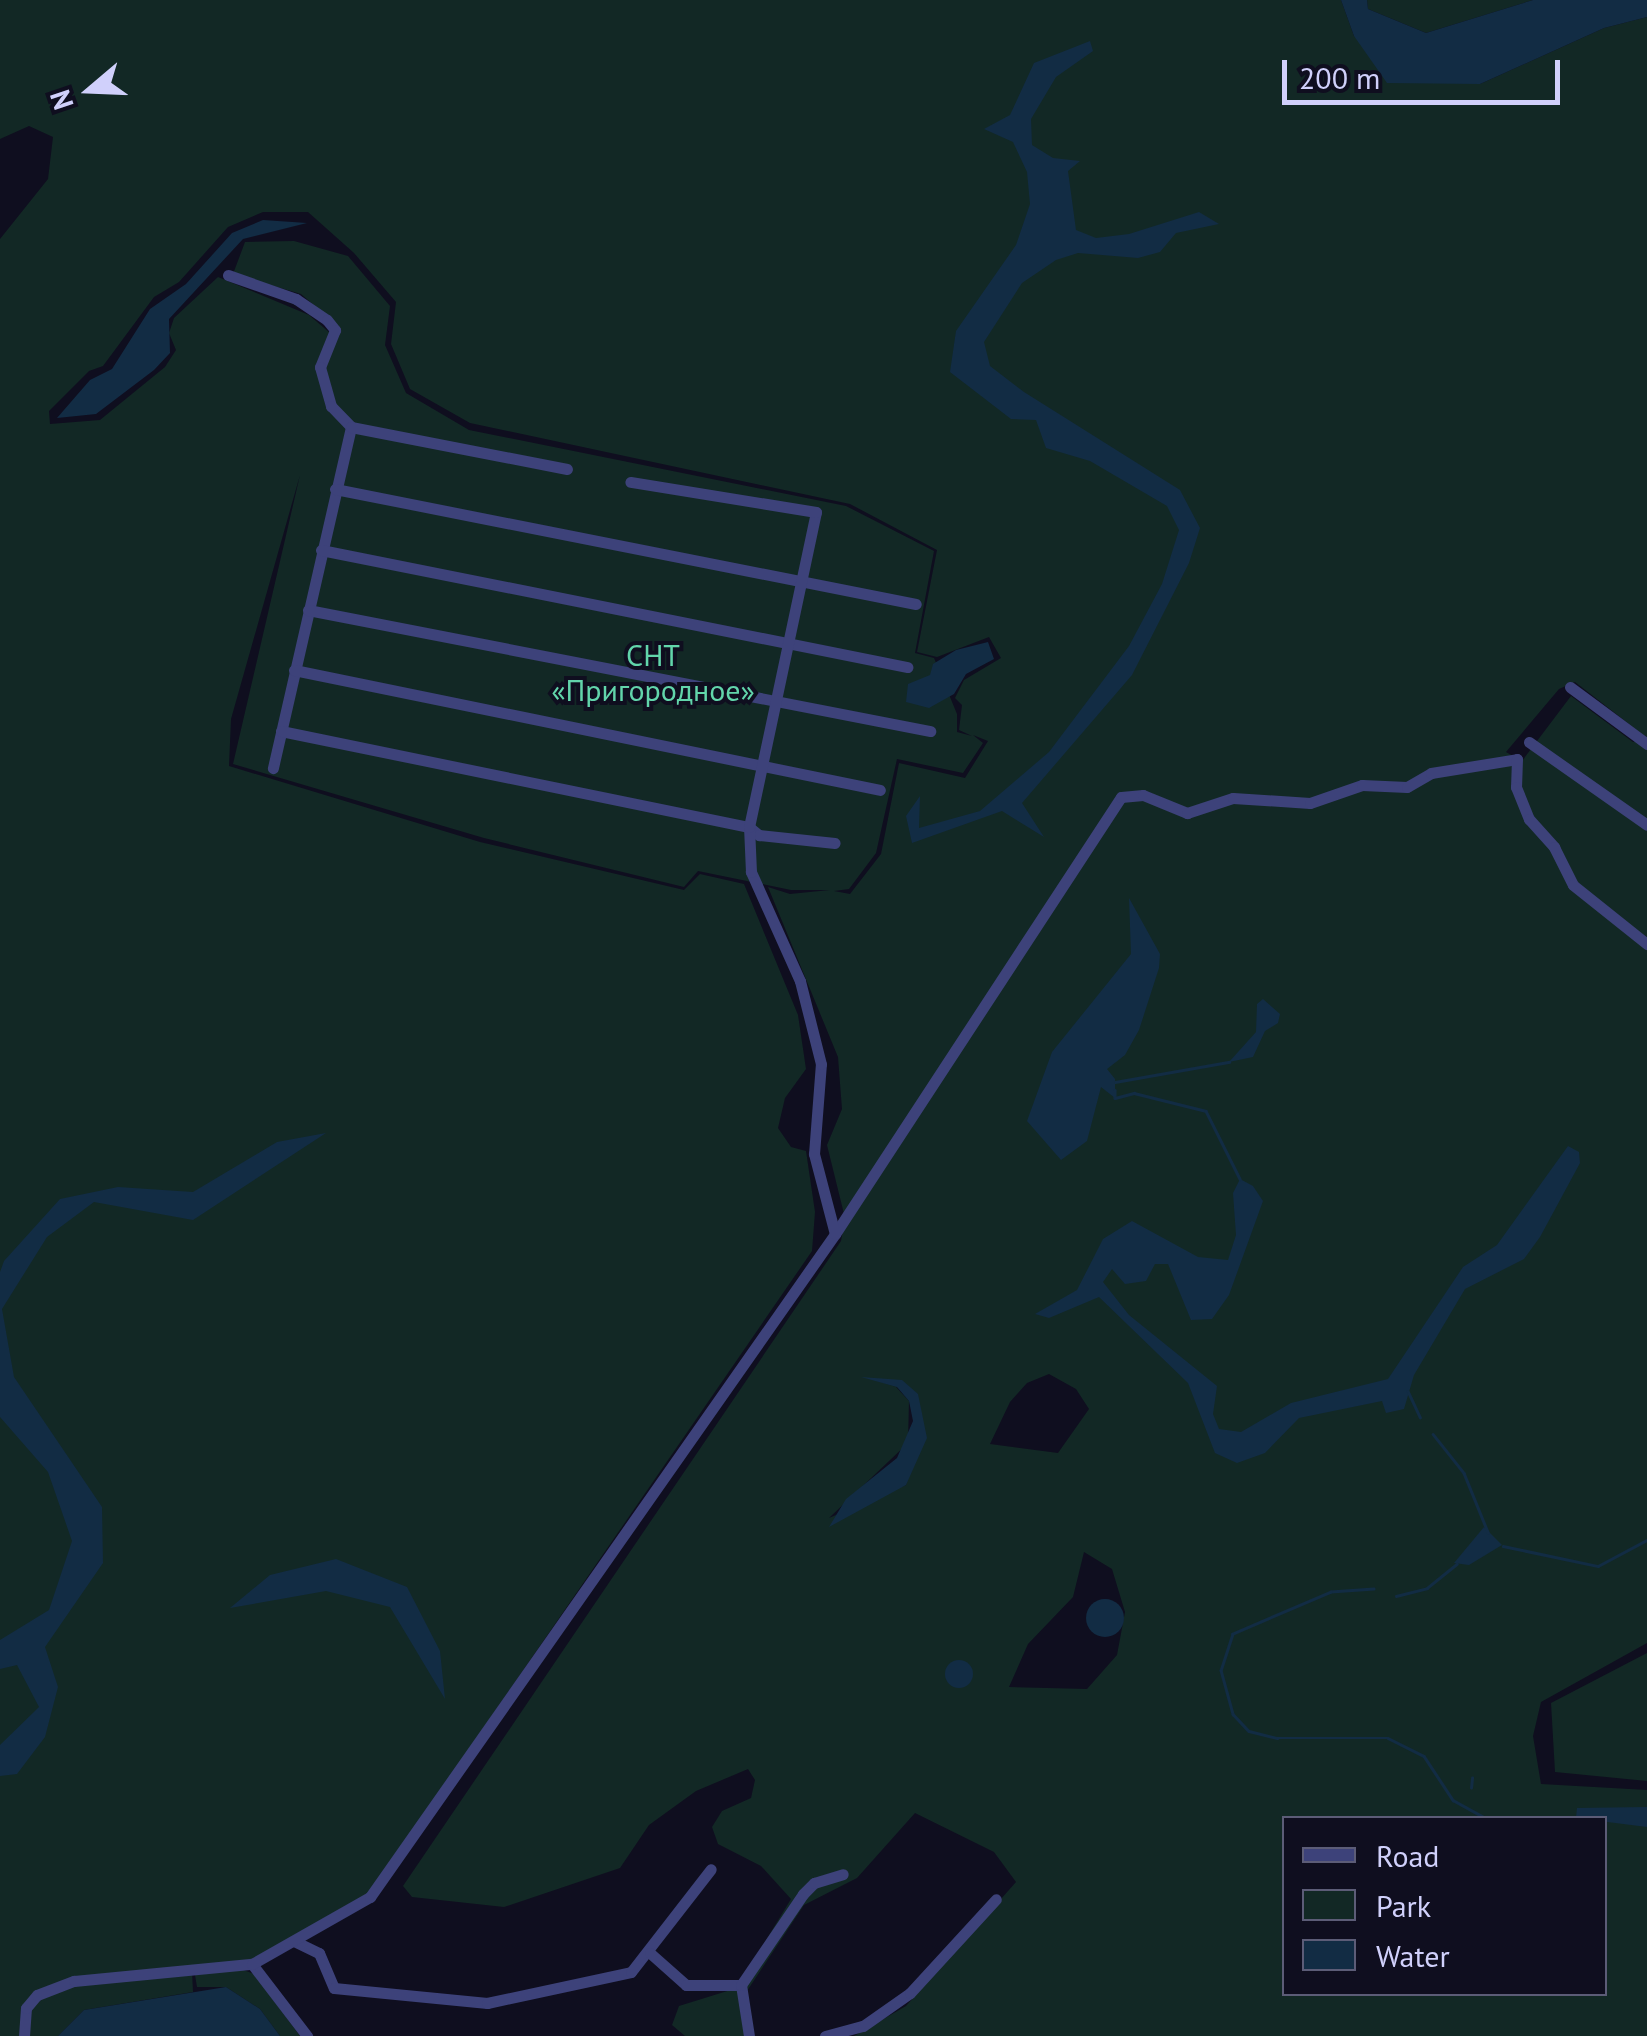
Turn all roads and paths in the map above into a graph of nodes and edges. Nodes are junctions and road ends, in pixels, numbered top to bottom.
1 (228, 275) dead end
2 (351, 427) junction
3 (567, 470) dead end
4 (630, 482) dead end
5 (335, 489) junction
6 (321, 550) junction
7 (799, 582) junction
8 (916, 604) dead end
9 (308, 610) junction
10 (785, 643) junction
11 (907, 667) dead end
12 (294, 670) junction
13 (1570, 688) dead end
14 (774, 705) junction
15 (280, 731) junction
16 (930, 732) dead end
17 (1530, 742) dead end
18 (1647, 744) edge
19 (762, 764) junction
20 (272, 768) dead end
21 (880, 790) dead end
22 (1647, 825) edge
23 (749, 827) junction
24 (835, 843) dead end
25 (1647, 944) edge
26 (835, 1234) junction
27 (711, 1869) dead end
28 (843, 1874) dead end
29 (996, 1899) dead end
30 (294, 1940) junction
31 (650, 1952) junction
32 (252, 1964) junction
33 (741, 1985) junction
34 (24, 2036) edge
35 (307, 2036) edge
36 (749, 2036) edge
37 (825, 2036) edge

1 - 2 street
2 - 3 street
2 - 5 street
4 - 7 street
5 - 6 street
5 - 7 street
6 - 9 street
6 - 10 street
7 - 8 street
7 - 10 street
9 - 12 street
9 - 14 street
10 - 11 street
10 - 14 street
12 - 15 street
12 - 19 street
13 - 18 street
14 - 16 street
14 - 19 street
15 - 20 street
15 - 23 street
17 - 22 street
19 - 21 street
19 - 23 street
23 - 24 street
23 - 26 street
25 - 26 street
26 - 30 street
27 - 31 street
28 - 33 street
29 - 37 street
30 - 31 street
30 - 32 street
31 - 33 street
32 - 34 street
32 - 35 street
33 - 36 street

